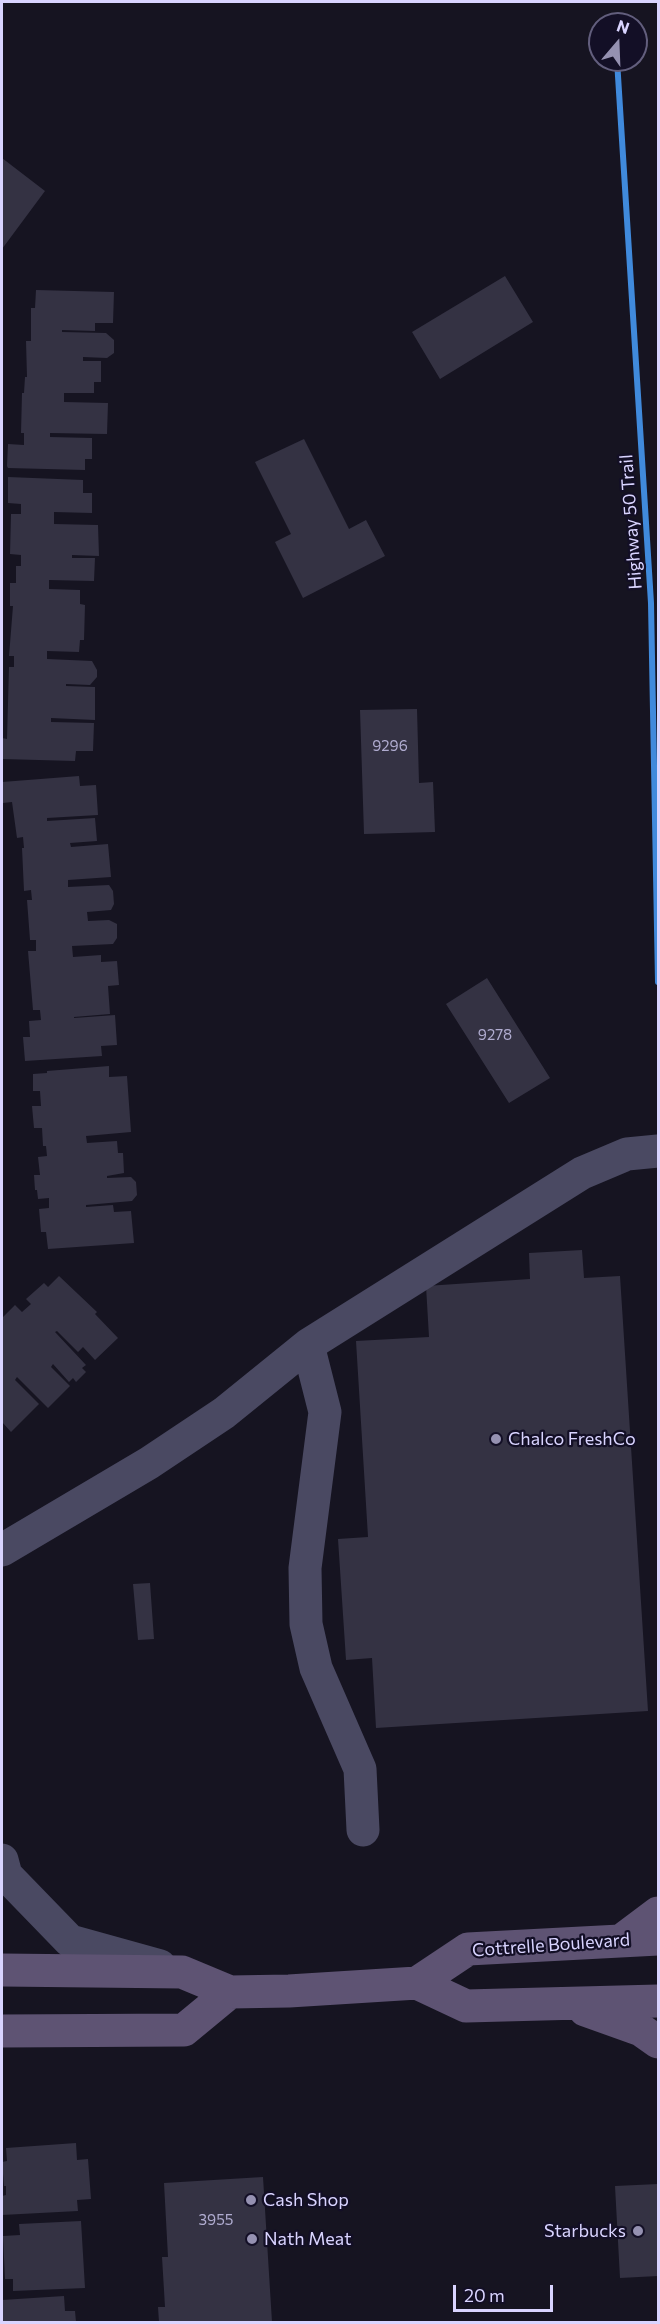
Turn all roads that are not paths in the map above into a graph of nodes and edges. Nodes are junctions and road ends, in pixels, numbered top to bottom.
1 (658, 1151) edge
2 (308, 1345) junction
3 (2, 1550) edge
4 (363, 1830) dead end
5 (2, 1860) edge
6 (658, 1913) edge
7 (658, 1939) edge
8 (622, 1940) junction
9 (2, 1970) edge
10 (182, 1972) junction
11 (417, 1983) junction
12 (230, 1992) junction
13 (658, 2001) edge
14 (563, 2003) junction
15 (2, 2031) edge
16 (658, 2042) edge

1 - 2 lane
2 - 3 lane
2 - 4 lane
5 - 10 lane
6 - 8 main road
7 - 8 main road, Cottrelle Boulevard
8 - 11 main road, Cottrelle Boulevard
9 - 10 main road
10 - 12 main road
11 - 12 main road
11 - 14 main road
12 - 15 main road
13 - 14 main road
14 - 16 main road

